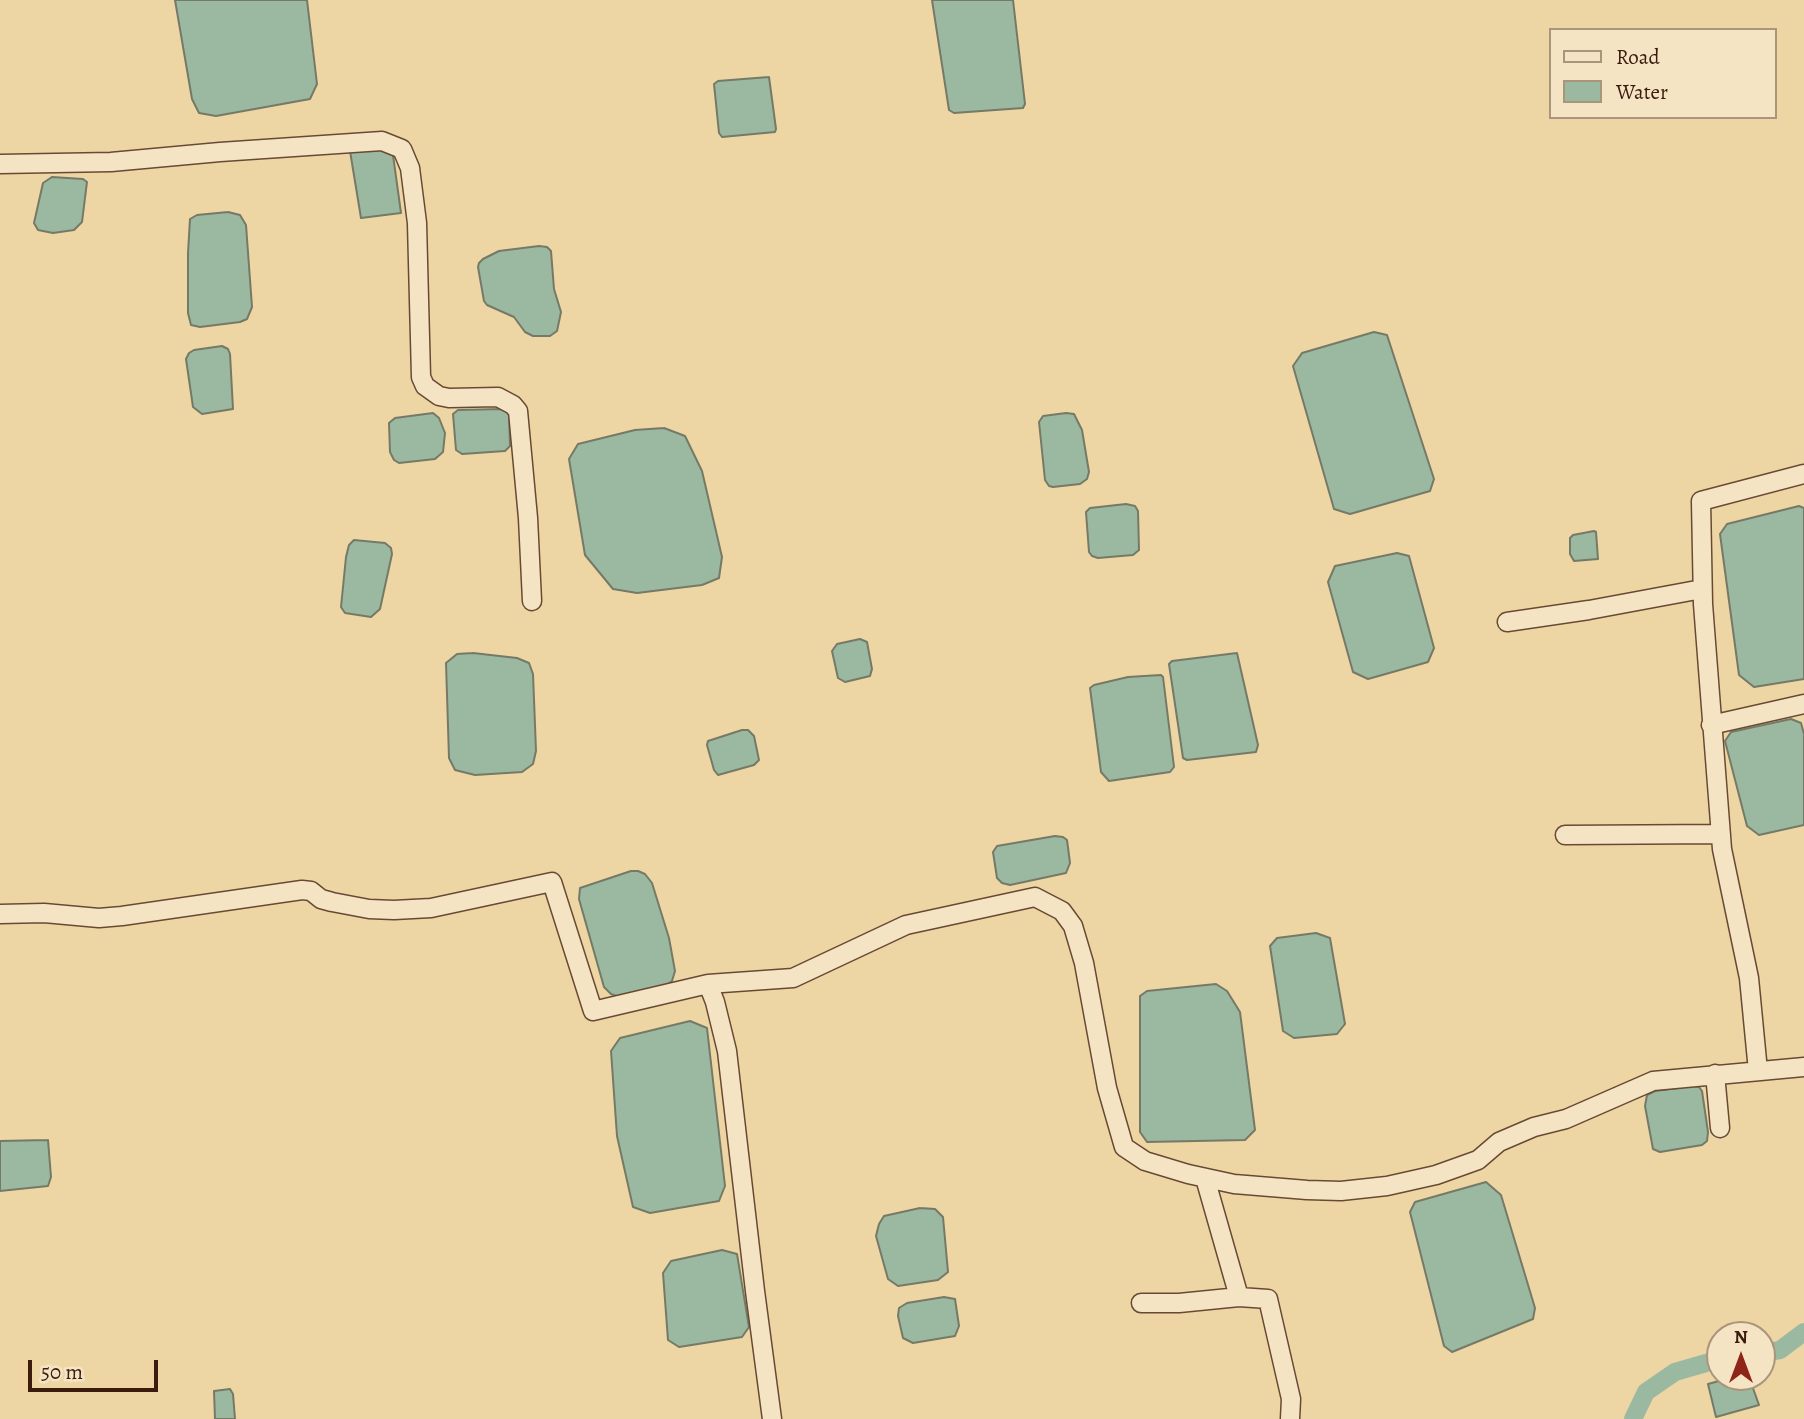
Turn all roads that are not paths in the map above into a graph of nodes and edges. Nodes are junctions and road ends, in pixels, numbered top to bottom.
1 (0, 164) edge
2 (1804, 474) edge
3 (1702, 589) junction
4 (532, 601) dead end
5 (1507, 622) dead end
6 (1804, 704) edge
7 (1711, 725) junction
8 (1721, 834) junction
9 (1565, 835) dead end
10 (0, 914) edge
11 (708, 985) junction
12 (1804, 1067) edge
13 (1758, 1071) junction
14 (1715, 1074) junction
15 (1720, 1128) dead end
16 (1205, 1178) junction
17 (1239, 1297) junction
18 (1141, 1303) dead end
19 (772, 1419) edge
20 (1290, 1419) edge

1 - 4 street
2 - 3 street
3 - 5 street
3 - 7 street
6 - 7 street
7 - 8 street
8 - 9 street
8 - 13 street
10 - 11 street
11 - 16 street
11 - 19 street
12 - 13 street
13 - 14 street
14 - 15 street
14 - 16 street
16 - 17 street
17 - 18 street
17 - 20 street

